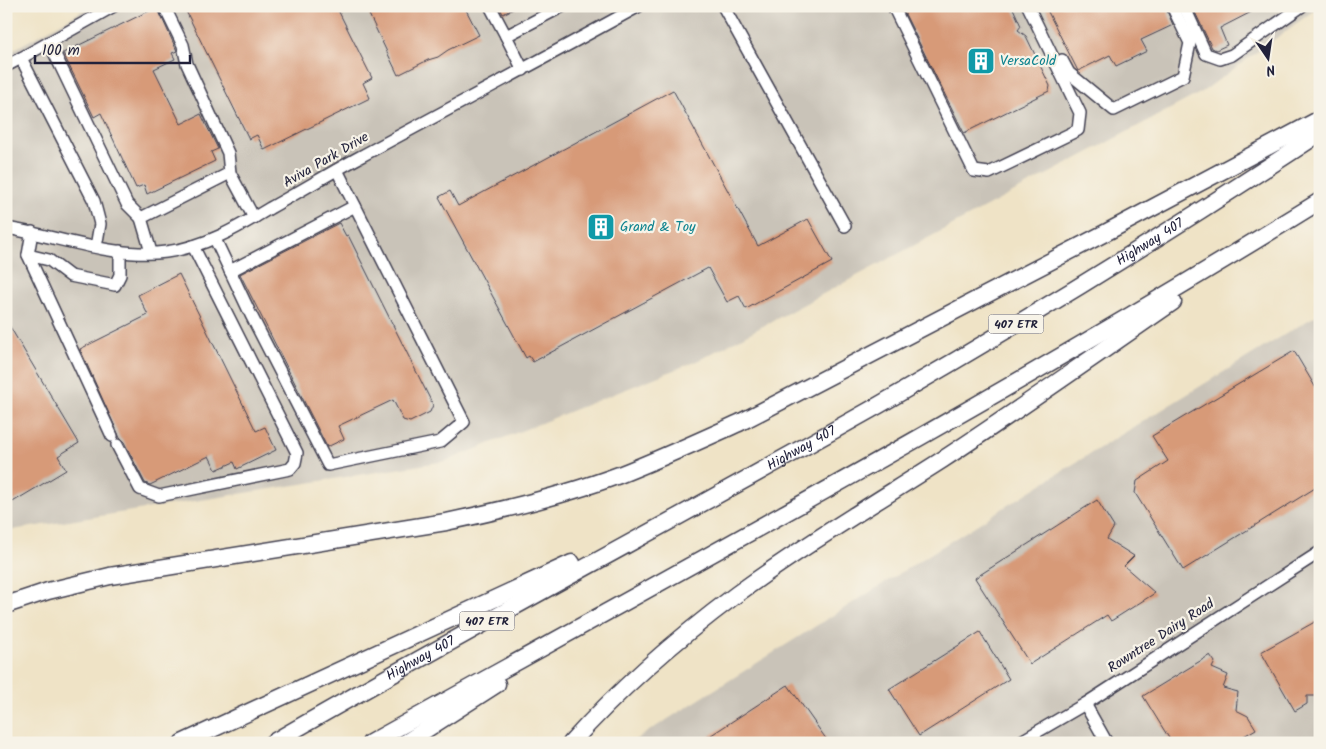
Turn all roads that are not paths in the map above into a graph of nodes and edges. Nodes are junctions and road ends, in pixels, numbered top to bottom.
1 (114, 6) edge
2 (164, 6) edge
3 (490, 6) edge
4 (563, 6) edge
5 (639, 6) edge
6 (723, 6) edge
7 (892, 6) edge
8 (1028, 6) edge
9 (1036, 6) edge
10 (1172, 6) edge
11 (1184, 6) edge
12 (1302, 6) edge
13 (506, 36) junction
14 (49, 42) junction
15 (21, 58) junction
16 (6, 66) edge
17 (523, 70) junction
18 (1320, 119) edge
19 (1320, 133) edge
20 (337, 170) junction
21 (230, 172) junction
22 (1320, 201) edge
23 (355, 206) junction
24 (141, 218) junction
25 (254, 218) junction
26 (845, 226) dead end
27 (6, 228) edge
28 (32, 232) junction
29 (215, 238) junction
30 (193, 246) junction
31 (96, 247) junction
32 (120, 251) junction
33 (151, 252) junction
34 (28, 255) junction
35 (230, 271) junction
36 (703, 502) junction
37 (1320, 552) edge
38 (636, 596) junction
39 (6, 606) edge
40 (1085, 704) junction
41 (182, 743) edge
42 (272, 743) edge
43 (370, 743) edge
44 (404, 743) edge
45 (571, 743) edge
46 (1018, 743) edge
47 (1107, 743) edge

1 - 14 street
2 - 21 street
3 - 13 street
4 - 13 street
5 - 17 street, Aviva Park Drive
6 - 26 street
7 - 8 street
9 - 10 street
11 - 12 street
13 - 17 street
14 - 15 street
14 - 24 street
15 - 16 street
15 - 31 street
17 - 20 street, Aviva Park Drive
18 - 39 highway
19 - 36 highway, Highway 407 / 407 ETR
20 - 23 street
20 - 25 street, Aviva Park Drive
21 - 24 street
21 - 25 street
22 - 38 highway
22 - 45 highway
23 - 35 street
23 - 35 street
24 - 33 street
25 - 29 street, Aviva Park Drive
27 - 28 street, Aviva Park Drive
28 - 31 street, Aviva Park Drive
28 - 34 street
29 - 30 street, Aviva Park Drive
29 - 35 street
30 - 33 street, Aviva Park Drive
30 - 34 street
31 - 32 street, Aviva Park Drive
32 - 33 street, Aviva Park Drive
32 - 34 street
36 - 41 highway
36 - 42 highway, Highway 407 / 407 ETR
37 - 40 street, Rowntree Dairy Road
38 - 43 highway
38 - 44 highway
40 - 46 street, Rowntree Dairy Road
40 - 47 street

